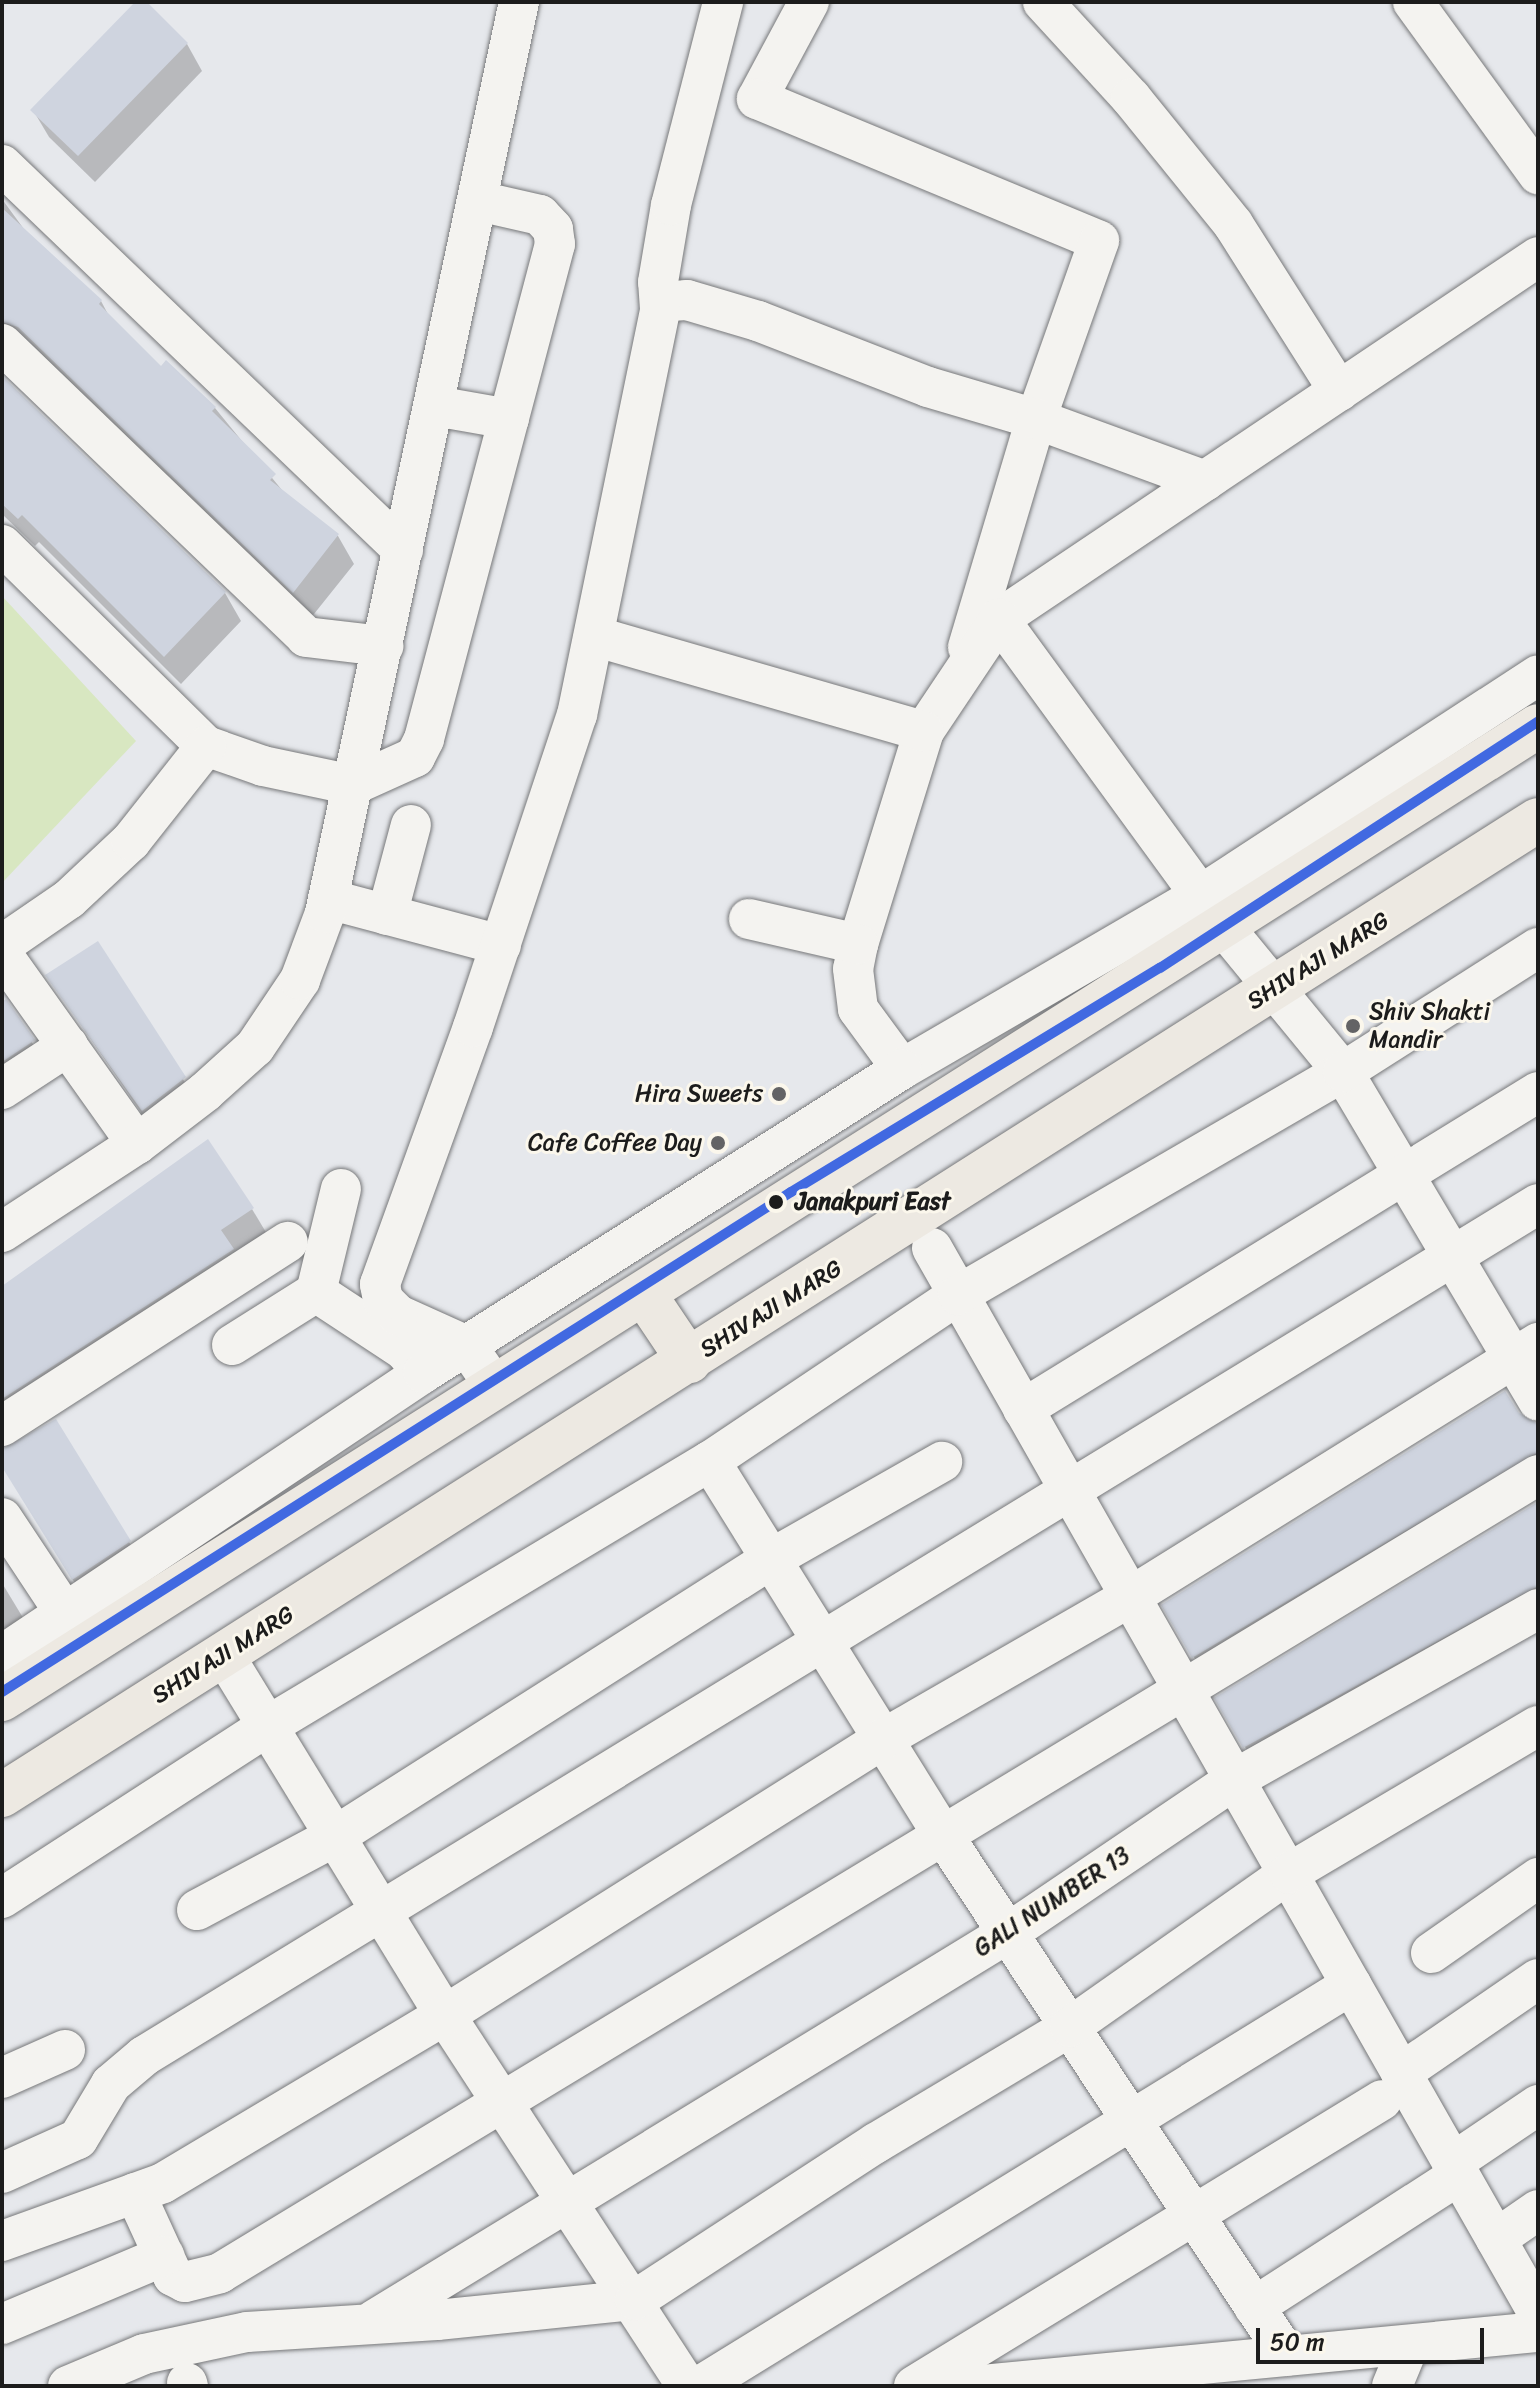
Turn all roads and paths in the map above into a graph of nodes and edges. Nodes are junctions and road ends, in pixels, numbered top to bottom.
1 (519, 2) edge
2 (723, 2) edge
3 (809, 2) edge
4 (1043, 2) edge
5 (1413, 2) edge
6 (2, 165) edge
7 (1538, 174) edge
8 (479, 201) junction
9 (1538, 257) edge
10 (660, 309) junction
11 (2, 344) edge
12 (1339, 391) junction
13 (435, 406) junction
14 (509, 419) junction
15 (1036, 419) junction
16 (1205, 481) junction
17 (2, 545) edge
18 (403, 550) junction
19 (999, 619) junction
20 (594, 636) junction
21 (383, 646) junction
22 (961, 670) junction
23 (1538, 675) edge
24 (1538, 726) edge
25 (924, 731) junction
26 (206, 746) junction
27 (353, 785) junction
28 (1538, 820) edge
29 (411, 825) dead end
30 (328, 899) junction
31 (1212, 910) junction
32 (387, 915) junction
33 (749, 919) dead end
34 (858, 944) junction
35 (2, 945) edge
36 (501, 945) junction
37 (1538, 948) edge
38 (2, 954) edge
39 (1276, 987) junction
40 (68, 1046) junction
41 (912, 1063) junction
42 (1343, 1072) junction
43 (2, 1089) edge
44 (1538, 1092) edge
45 (952, 1098) junction
46 (137, 1144) junction
47 (1404, 1176) junction
48 (341, 1189) dead end
49 (1538, 1204) edge
50 (2, 1232) edge
51 (288, 1242) dead end
52 (932, 1248) dead end
53 (1452, 1256) junction
54 (316, 1292) junction
55 (644, 1294) junction
56 (958, 1295) junction
57 (232, 1345) dead end
58 (467, 1346) junction
59 (1525, 1350) edge
60 (689, 1361) junction
61 (423, 1373) junction
62 (495, 1387) junction
63 (1538, 1401) edge
64 (1023, 1409) junction
65 (2, 1426) edge
66 (710, 1461) junction
67 (942, 1462) dead end
68 (1538, 1475) edge
69 (1070, 1491) junction
70 (2, 1518) edge
71 (771, 1559) junction
72 (1130, 1597) junction
73 (1538, 1609) edge
74 (76, 1631) junction
75 (823, 1642) junction
76 (2, 1655) edge
77 (224, 1655) junction
78 (1181, 1687) junction
79 (2, 1699) edge
80 (1538, 1726) edge
81 (266, 1727) junction
82 (883, 1739) junction
83 (1237, 1778) junction
84 (2, 1795) edge
85 (943, 1835) junction
86 (334, 1837) junction
87 (1289, 1873) junction
88 (1538, 1878) edge
89 (2, 1898) edge
90 (197, 1910) dead end
91 (382, 1913) junction
92 (1008, 1933) junction
93 (1431, 1953) dead end
94 (1538, 1979) edge
95 (1351, 1985) junction
96 (445, 2015) junction
97 (1070, 2027) junction
98 (65, 2050) dead end
99 (2, 2078) edge
100 (1391, 2086) junction
101 (503, 2102) junction
102 (1538, 2105) edge
103 (1131, 2120) junction
104 (1456, 2169) junction
105 (2, 2173) edge
106 (135, 2193) junction
107 (570, 2203) junction
108 (1538, 2210) edge
109 (1195, 2217) junction
110 (1496, 2239) junction
111 (2, 2241) edge
112 (164, 2256) junction
113 (635, 2300) junction
114 (1254, 2307) junction
115 (1538, 2313) edge
116 (369, 2323) junction
117 (2, 2324) edge
118 (1538, 2332) edge
119 (1409, 2345) junction
120 (1287, 2356) junction
121 (1134, 2379) edge
122 (1061, 2382) edge
123 (68, 2386) edge
124 (687, 2386) edge
125 (700, 2386) edge
126 (914, 2386) edge
127 (972, 2386) edge
128 (1392, 2386) edge

1 - 8 street
2 - 10 street
3 - 15 street
4 - 12 street
5 - 7 street
6 - 18 street
8 - 13 street
8 - 14 street
9 - 12 street
10 - 15 street
10 - 20 street
11 - 21 street
12 - 16 street
13 - 14 street
13 - 18 street
14 - 27 street
15 - 16 street
15 - 22 street
16 - 19 street
17 - 26 street
18 - 21 street
19 - 22 street
19 - 31 street
20 - 25 street
20 - 36 street
21 - 27 street
22 - 25 street
23 - 31 street
24 - 31 main road
25 - 34 street
26 - 27 street
26 - 35 street
27 - 30 street
28 - 39 main road, SHIVAJI MARG
29 - 32 street
30 - 32 street
30 - 46 street
31 - 39 street
31 - 41 street
31 - 45 main road
32 - 36 street
33 - 34 street
34 - 41 street
36 - 58 street
37 - 42 street
38 - 40 street
39 - 42 street
39 - 60 main road, SHIVAJI MARG
40 - 43 street
40 - 46 street
41 - 45 street
41 - 58 street
42 - 47 street
42 - 56 street
44 - 47 street
45 - 55 main road
46 - 50 street
47 - 53 street
47 - 64 street
48 - 54 street
49 - 53 street
51 - 65 street
52 - 56 street
53 - 59 street
53 - 69 street
54 - 57 street
54 - 61 street
55 - 60 main road
55 - 62 main road
56 - 64 street
56 - 66 street
58 - 61 street
58 - 62 street
59 - 63 street
59 - 72 street
60 - 77 main road, SHIVAJI MARG
61 - 74 street
62 - 74 main road
64 - 69 street
66 - 71 street
66 - 81 street
67 - 71 street
68 - 78 street
69 - 72 street
69 - 75 street
70 - 74 street
71 - 75 street
71 - 86 street
72 - 78 street
72 - 82 street
73 - 83 street, GALI NUMBER 13
74 - 76 street
74 - 79 main road
75 - 82 street
75 - 91 street
77 - 81 street
77 - 84 main road, SHIVAJI MARG
78 - 83 street
78 - 85 street
80 - 87 street
81 - 86 street
81 - 89 street
82 - 85 street
82 - 96 street
83 - 87 street
83 - 92 street, GALI NUMBER 13
85 - 92 street
85 - 101 street
86 - 90 street
86 - 91 street
87 - 95 street
87 - 97 street
88 - 93 street
91 - 96 street
91 - 105 street
92 - 97 street
92 - 107 street, GALI NUMBER 13
94 - 100 street
95 - 100 street
95 - 103 street
96 - 101 street
96 - 106 street
97 - 103 street
97 - 113 street
98 - 99 street
100 - 104 street
100 - 109 street
101 - 107 street
101 - 112 street
102 - 104 street
103 - 109 street
103 - 125 street
104 - 110 street
104 - 114 street
106 - 111 street
106 - 112 street
107 - 113 street
107 - 116 street, GALI NUMBER 13
108 - 110 street
109 - 114 street
109 - 126 street
110 - 115 street
112 - 117 street
113 - 116 street
113 - 124 street
114 - 120 street
116 - 123 street
118 - 119 street
119 - 120 street
119 - 128 street
120 - 121 street
121 - 122 street
122 - 127 street

